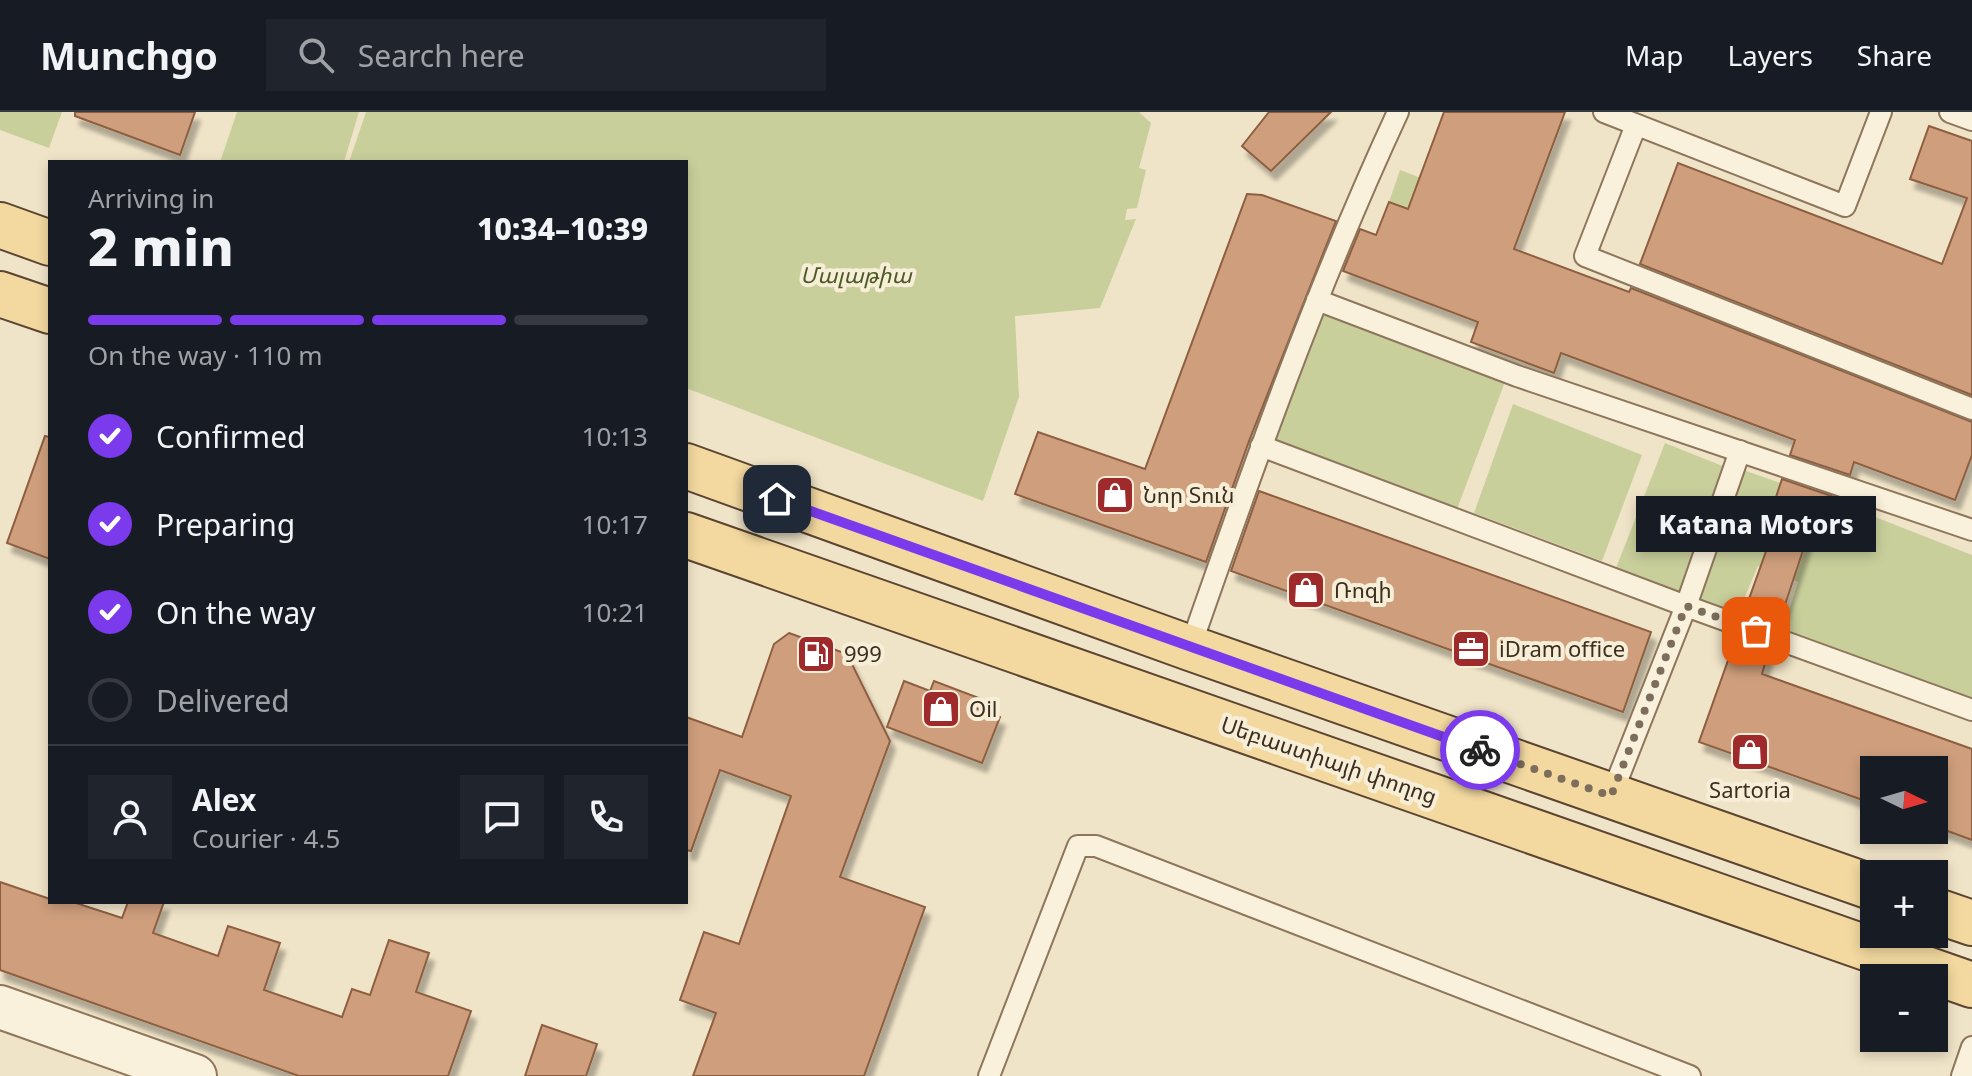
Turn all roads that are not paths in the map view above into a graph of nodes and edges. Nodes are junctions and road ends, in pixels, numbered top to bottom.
1 (1398, 112) edge
2 (1604, 112) edge
3 (1881, 112) edge
4 (1950, 112) edge
5 (1972, 120) edge
6 (1636, 125) junction
7 (0, 225) edge
8 (48, 242) edge
9 (0, 294) edge
10 (1317, 300) junction
11 (48, 310) edge
12 (1972, 409) edge
13 (1261, 446) junction
14 (1740, 451) junction
15 (688, 467) edge
16 (1972, 530) edge
17 (688, 536) edge
18 (1686, 606) junction
19 (1190, 648) junction
20 (1972, 710) edge
21 (1611, 796) junction
22 (1666, 814) junction
23 (1646, 871) junction
24 (1860, 883) edge
25 (1948, 915) edge
26 (1972, 923) edge
27 (1972, 985) edge
28 (0, 1007) edge
29 (1972, 1047) edge
30 (195, 1076) edge
31 (989, 1076) edge
32 (1690, 1076) edge
33 (1962, 1076) edge

1 - 10 lane
2 - 6 lane
3 - 6 lane
4 - 5 lane
6 - 12 lane
7 - 8 main road
9 - 11 main road
10 - 13 lane
10 - 14 lane
13 - 18 lane
13 - 19 lane
14 - 16 lane
14 - 18 lane
15 - 19 main road
17 - 23 main road, Սեբաստիայի փողոց
18 - 20 lane
18 - 21 lane
19 - 21 main road
21 - 22 main road
22 - 23 main road
22 - 24 main road
23 - 27 main road, Սեբաստիայի փողոց
25 - 26 main road
28 - 30 street
29 - 33 lane
31 - 32 lane

